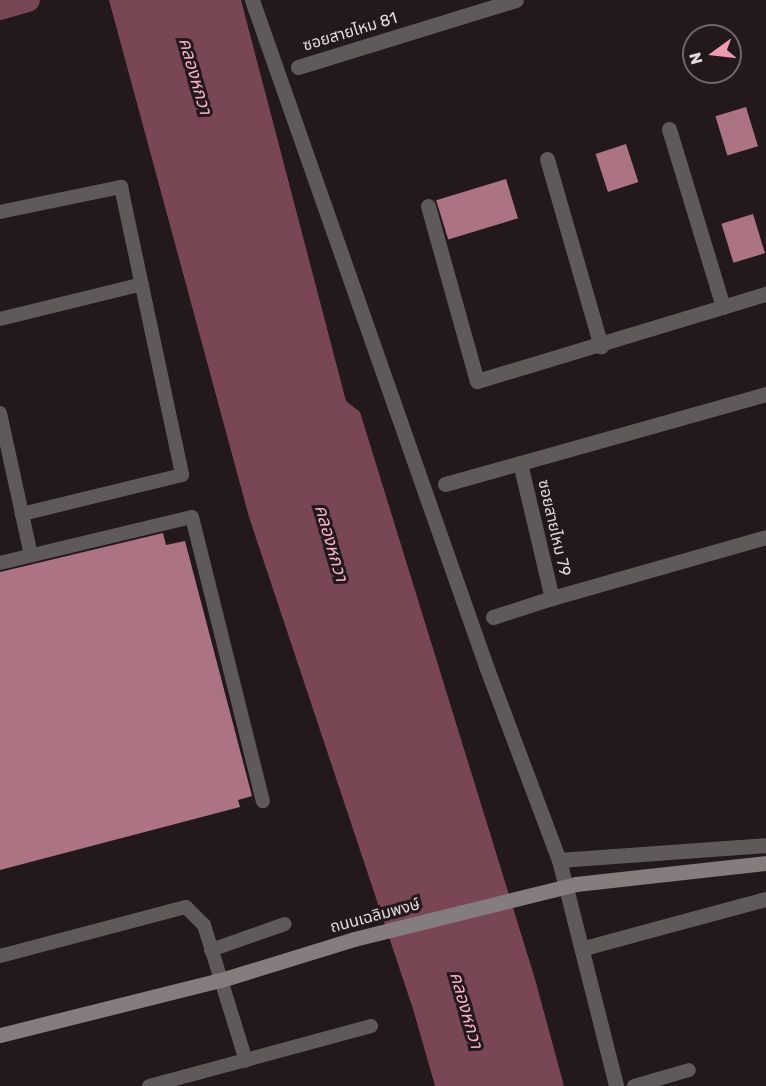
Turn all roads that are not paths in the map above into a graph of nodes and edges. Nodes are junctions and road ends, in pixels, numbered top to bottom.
1 (252, 0) edge
2 (516, 0) edge
3 (298, 66) dead end
4 (669, 129) dead end
5 (547, 159) dead end
6 (428, 206) dead end
7 (0, 212) edge
8 (142, 284) junction
9 (766, 294) edge
10 (723, 307) junction
11 (0, 319) edge
12 (601, 346) junction
13 (766, 394) edge
14 (0, 413) edge
15 (520, 464) junction
16 (445, 484) dead end
17 (22, 514) junction
18 (766, 537) edge
19 (31, 555) junction
20 (0, 563) edge
21 (552, 598) junction
22 (493, 617) dead end
23 (263, 801) dead end
24 (766, 845) edge
25 (559, 860) junction
26 (766, 863) edge
27 (766, 899) edge
28 (285, 924) dead end
29 (584, 948) junction
30 (211, 950) junction
31 (0, 956) edge
32 (221, 980) junction
33 (371, 1026) dead end
34 (0, 1035) edge
35 (246, 1061) junction
36 (689, 1070) dead end
37 (149, 1086) edge
38 (615, 1086) edge
39 (634, 1086) edge

1 - 25 street
2 - 3 street, ซอยสายไหม 81
4 - 10 street
5 - 12 street
6 - 12 street
7 - 8 lane
8 - 11 lane
8 - 17 lane
9 - 10 street
10 - 12 street
13 - 15 street, ซอยสายไหม 79
14 - 17 lane
15 - 16 street
15 - 21 street, ซอยสายไหม 79
17 - 19 lane
18 - 21 street, ซอยสายไหม 79
19 - 20 lane
19 - 23 lane
21 - 22 street
24 - 25 street
25 - 29 street
26 - 32 main road, ถนนเฉลิมพงษ์, bridge
27 - 29 street
28 - 30 lane
29 - 38 street
30 - 31 lane
30 - 32 lane
32 - 34 main road, ถนนเฉลิมพงษ์
32 - 35 lane
33 - 35 lane
35 - 37 lane
36 - 39 lane

